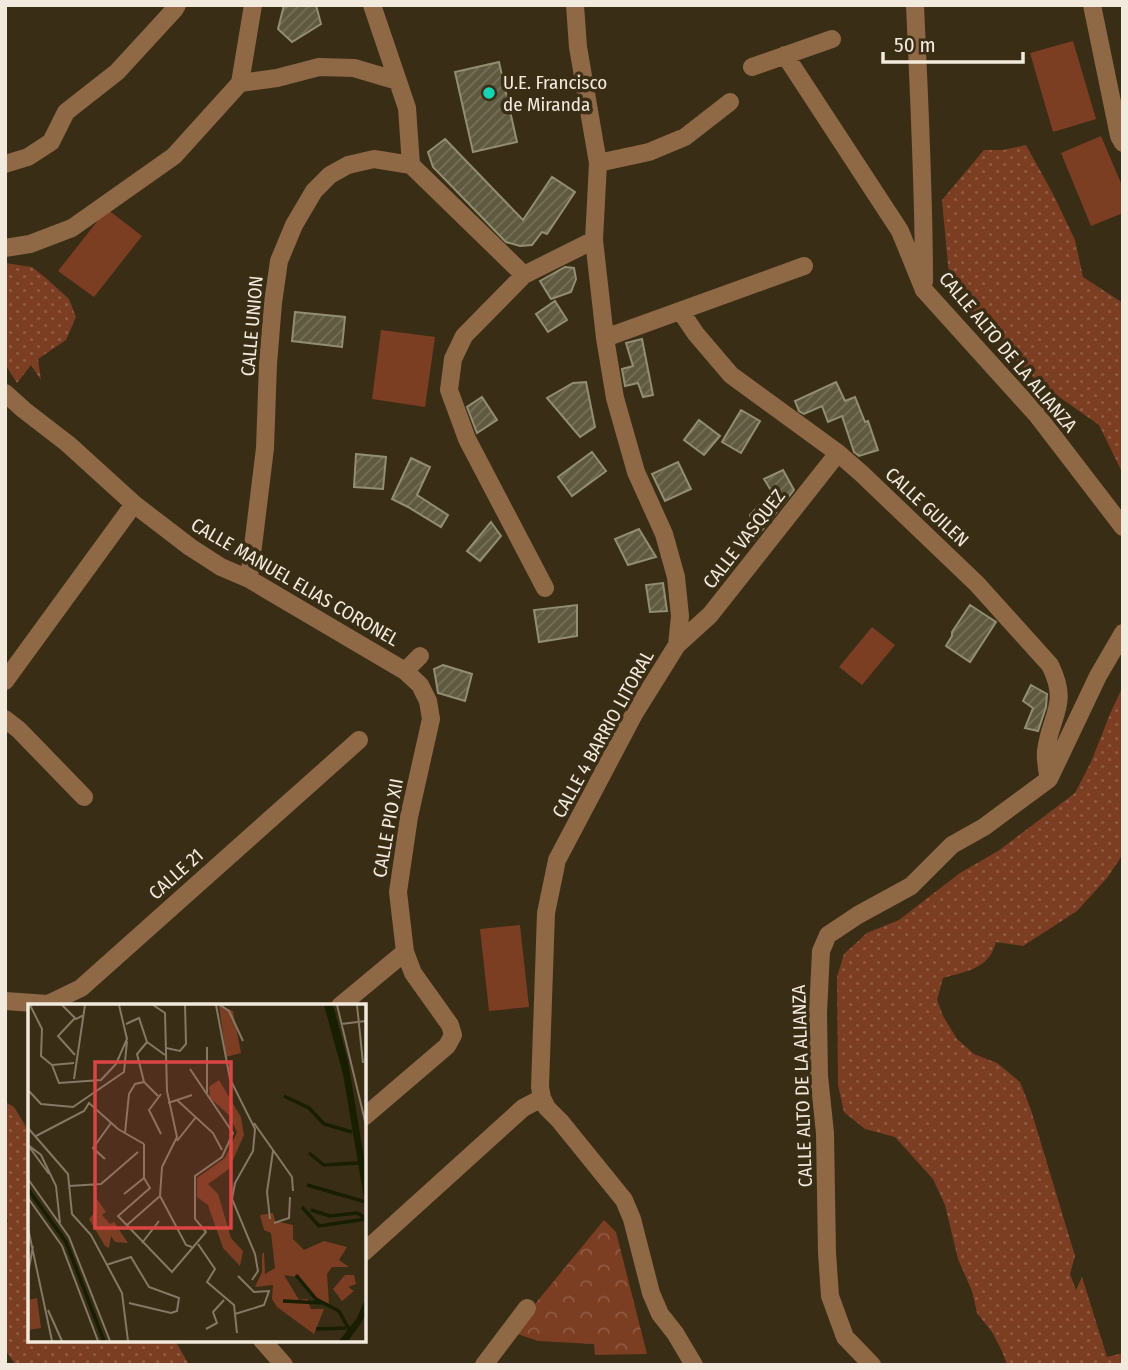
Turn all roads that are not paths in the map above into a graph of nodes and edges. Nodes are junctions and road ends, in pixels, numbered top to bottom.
1 (177, 5) edge
2 (253, 5) edge
3 (372, 5) edge
4 (575, 5) edge
5 (915, 5) edge
6 (1092, 5) edge
7 (832, 39) dead end
8 (785, 55) junction
9 (752, 66) dead end
10 (398, 81) junction
11 (240, 83) junction
12 (730, 102) dead end
13 (1123, 143) edge
14 (598, 163) junction
15 (5, 164) edge
16 (411, 165) junction
17 (594, 240) junction
18 (5, 248) edge
19 (804, 266) dead end
20 (524, 275) junction
21 (924, 290) junction
22 (681, 312) junction
23 (605, 338) junction
24 (5, 393) edge
25 (838, 453) junction
26 (134, 504) junction
27 (1123, 527) edge
28 (249, 579) junction
29 (545, 588) dead end
30 (1123, 633) edge
31 (677, 645) junction
32 (419, 656) dead end
33 (405, 671) junction
34 (5, 681) edge
35 (5, 719) edge
36 (359, 740) dead end
37 (1049, 779) junction
38 (84, 797) dead end
39 (405, 952) junction
40 (5, 1001) edge
41 (342, 1004) edge
42 (542, 1098) junction
43 (366, 1116) edge
44 (366, 1250) edge
45 (527, 1308) dead end
46 (266, 1342) edge
47 (284, 1365) edge
48 (484, 1365) edge
49 (694, 1365) edge
50 (872, 1365) edge

1 - 15 street
2 - 11 street
3 - 10 street
4 - 14 street, CALLE 4 BARRIO LITORAL
5 - 21 street
6 - 13 street
7 - 8 street
8 - 9 street
8 - 21 street, CALLE ALTO DE LA ALIANZA
10 - 11 street
10 - 16 street
11 - 18 street
12 - 14 street
14 - 17 street, CALLE 4 BARRIO LITORAL
16 - 20 street
16 - 28 street, CALLE UNION
17 - 20 street
17 - 23 street, CALLE 4 BARRIO LITORAL
19 - 22 street
20 - 29 street
21 - 27 street, CALLE ALTO DE LA ALIANZA
22 - 23 street
22 - 25 street, CALLE GUILEN
23 - 31 street, CALLE 4 BARRIO LITORAL
24 - 26 street, CALLE MANUEL ELIAS CORONEL
25 - 31 street, CALLE VASQUEZ
25 - 37 street, CALLE GUILEN
26 - 28 street, CALLE MANUEL ELIAS CORONEL
26 - 34 street
28 - 33 street, CALLE MANUEL ELIAS CORONEL
30 - 37 street, CALLE ALTO DE LA ALIANZA
31 - 42 street, CALLE 4 BARRIO LITORAL
32 - 33 street
33 - 39 street, CALLE PIO XII
35 - 38 street
36 - 40 street, CALLE 21
37 - 50 street, CALLE ALTO DE LA ALIANZA
39 - 41 street
39 - 43 street, CALLE PIO XII
42 - 44 street
42 - 49 street
45 - 48 street
46 - 47 street

